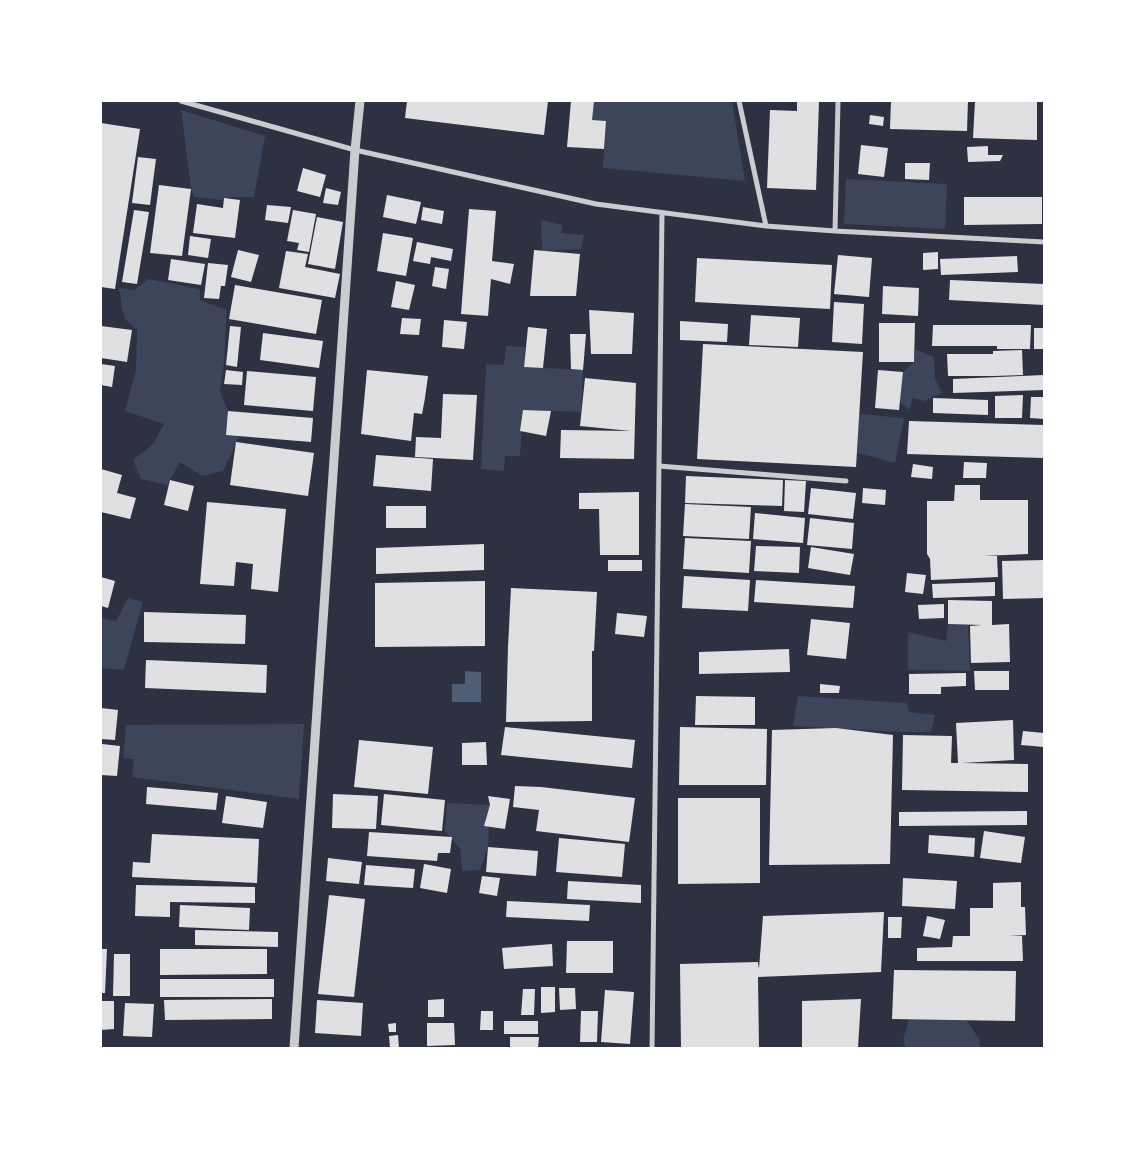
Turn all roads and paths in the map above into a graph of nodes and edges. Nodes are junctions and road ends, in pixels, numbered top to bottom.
1 (181, 101) edge
2 (360, 101) edge
3 (738, 101) edge
4 (838, 101) edge
5 (355, 150) junction
6 (662, 213) junction
7 (766, 226) junction
8 (835, 231) junction
9 (1044, 242) edge
10 (659, 466) junction
11 (846, 481) dead end
12 (294, 1048) edge
13 (652, 1048) edge

1 - 5 street
2 - 5 street
3 - 7 street
4 - 8 street
5 - 6 street
5 - 12 street
6 - 7 street
6 - 10 street
7 - 8 street
8 - 9 street
10 - 11 street
10 - 13 street

